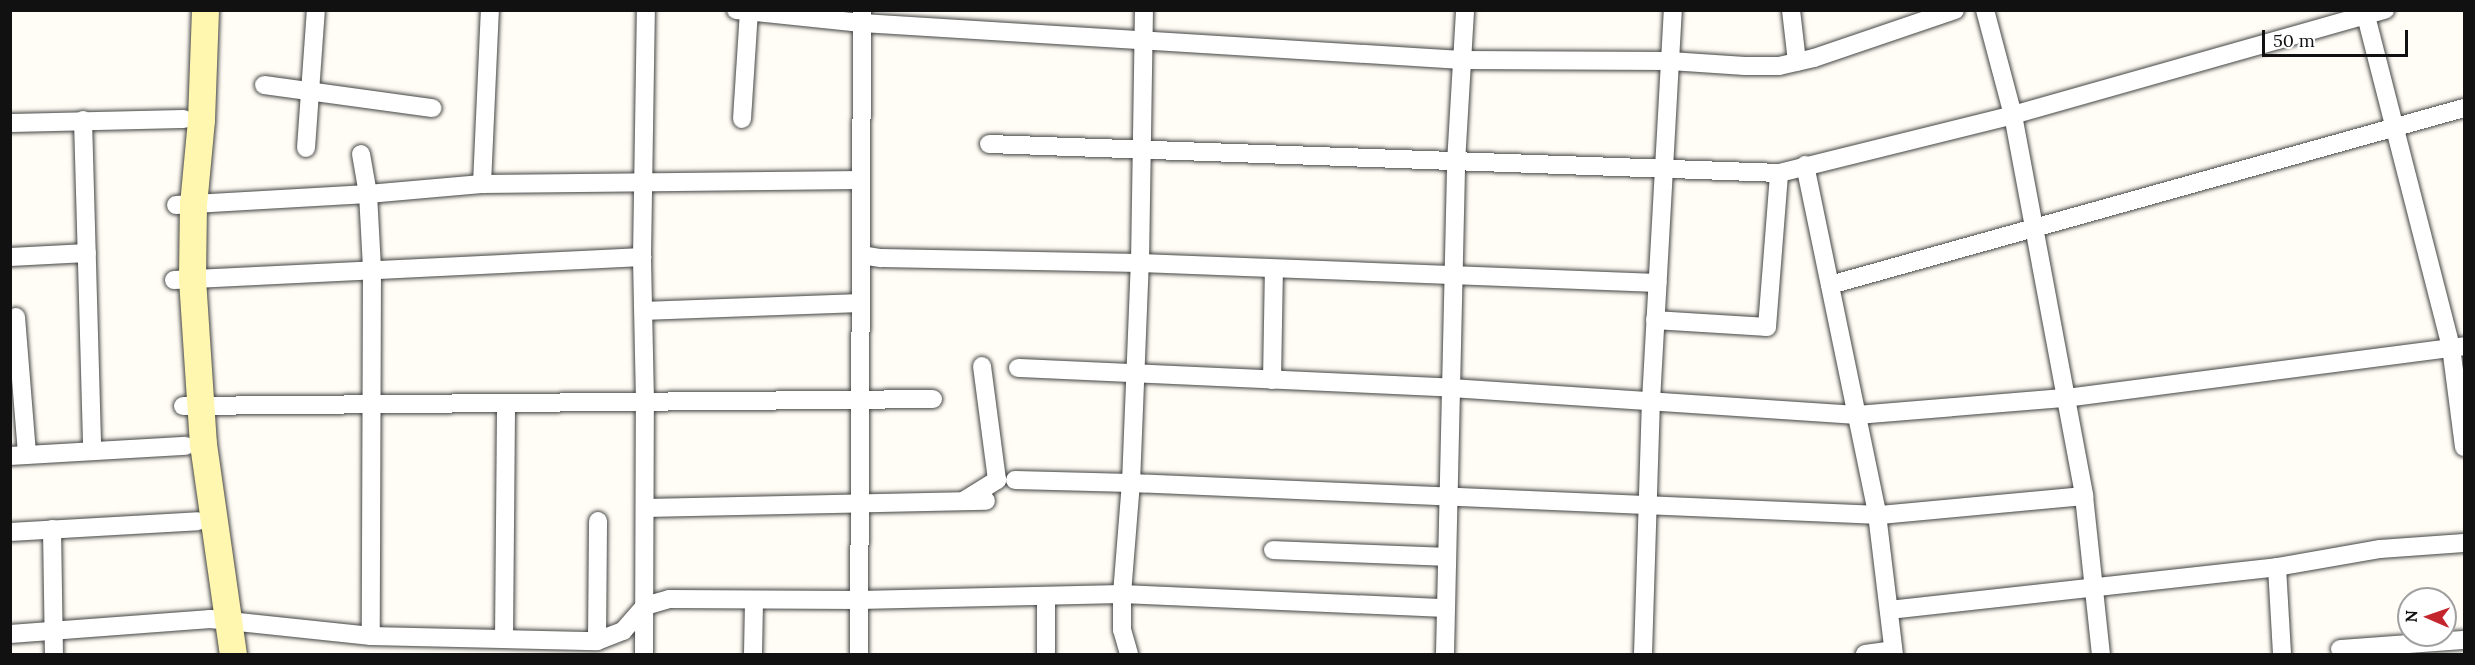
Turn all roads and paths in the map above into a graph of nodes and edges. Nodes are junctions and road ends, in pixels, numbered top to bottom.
1 (188, 10) edge
2 (205, 10) edge
3 (316, 10) edge
4 (490, 10) edge
5 (645, 10) edge
6 (1144, 10) edge
7 (1465, 10) edge
8 (1673, 10) edge
9 (1791, 10) edge
10 (1955, 10) edge
11 (1985, 10) edge
12 (2385, 10) edge
13 (743, 11) edge
14 (2366, 16) junction
15 (862, 17) edge
16 (1143, 40) junction
17 (1462, 60) junction
18 (1670, 61) junction
19 (1797, 62) junction
20 (264, 85) dead end
21 (311, 91) junction
22 (432, 108) dead end
23 (2464, 108) edge
24 (2013, 115) junction
25 (184, 119) junction
26 (741, 119) dead end
27 (83, 120) junction
28 (10, 123) edge
29 (2394, 128) junction
30 (989, 144) dead end
31 (306, 148) dead end
32 (1141, 151) junction
33 (361, 154) dead end
34 (1456, 163) junction
35 (1805, 165) junction
36 (1665, 170) junction
37 (1779, 174) junction
38 (860, 180) junction
39 (645, 183) junction
40 (482, 184) junction
41 (368, 194) junction
42 (185, 204) junction
43 (2034, 228) junction
44 (87, 254) junction
45 (861, 255) junction
46 (10, 257) edge
47 (642, 257) junction
48 (1140, 263) junction
49 (372, 269) junction
50 (1274, 269) junction
51 (1453, 277) junction
52 (183, 280) junction
53 (1658, 283) junction
54 (1830, 285) junction
55 (859, 303) junction
56 (644, 311) junction
57 (16, 317) dead end
58 (1655, 320) junction
59 (2458, 346) edge
60 (982, 366) dead end
61 (1018, 368) dead end
62 (1135, 373) junction
63 (1272, 380) junction
64 (1451, 388) junction
65 (2066, 398) junction
66 (933, 399) dead end
67 (859, 400) junction
68 (1651, 401) junction
69 (645, 402) junction
70 (506, 403) junction
71 (373, 405) junction
72 (191, 406) junction
73 (1857, 415) junction
74 (186, 446) junction
75 (2464, 447) edge
76 (92, 451) junction
77 (19, 455) edge
78 (1014, 480) dead end
79 (1131, 483) junction
80 (2084, 496) junction
81 (1448, 497) junction
82 (964, 500) junction
83 (986, 501) dead end
84 (859, 502) junction
85 (1647, 505) junction
86 (645, 508) junction
87 (1878, 514) junction
88 (198, 521) junction
89 (598, 521) dead end
90 (52, 529) junction
91 (10, 532) edge
92 (2464, 543) edge
93 (1273, 550) dead end
94 (1447, 557) junction
95 (2277, 567) junction
96 (2094, 588) junction
97 (1122, 594) junction
98 (1046, 598) junction
99 (859, 600) junction
100 (754, 602) junction
101 (645, 606) junction
102 (1446, 608) junction
103 (1889, 610) junction
104 (219, 620) junction
105 (53, 632) junction
106 (10, 634) edge
107 (371, 636) junction
108 (504, 639) junction
109 (2464, 640) edge
110 (597, 641) junction
111 (2340, 649) dead end
112 (1893, 652) edge
113 (54, 654) edge
114 (215, 654) edge
115 (233, 654) edge
116 (644, 654) edge
117 (753, 654) edge
118 (859, 654) edge
119 (1046, 654) edge
120 (1129, 654) edge
121 (1444, 654) edge
122 (1643, 654) edge
123 (1865, 654) edge
124 (2101, 654) edge
125 (2282, 654) edge

1 - 25 street
2 - 42 street
3 - 21 street
4 - 40 street
5 - 39 street
6 - 16 street
7 - 17 street
8 - 18 street
9 - 19 street
10 - 19 street
11 - 24 street
12 - 14 street
13 - 15 street
13 - 26 street
14 - 24 street
14 - 29 street
15 - 16 street
15 - 38 street
16 - 17 street
16 - 32 street
17 - 18 street
17 - 34 street
18 - 19 street
18 - 36 street
20 - 21 street
21 - 22 street
21 - 31 street
23 - 29 street
24 - 35 street
24 - 43 street
25 - 27 street
25 - 42 street
27 - 28 street
27 - 44 street
29 - 43 street
29 - 59 street
30 - 32 street
32 - 34 street
32 - 48 street
33 - 41 street
34 - 36 street
34 - 51 street
35 - 37 street
35 - 54 street
36 - 37 street
36 - 53 street
37 - 58 street
38 - 39 street
38 - 45 street
39 - 40 street
39 - 47 street
40 - 41 street
41 - 42 street
41 - 49 street
42 - 52 street
43 - 54 street
43 - 65 street
44 - 46 street
44 - 76 street
45 - 48 street
45 - 55 street
47 - 49 street
47 - 56 street
48 - 50 street
48 - 62 street
49 - 52 street
49 - 71 street
50 - 51 street
50 - 63 street
51 - 53 street
51 - 64 street
52 - 72 street
53 - 58 street
54 - 73 street
55 - 56 street
55 - 67 street
56 - 69 street
57 - 77 street
58 - 68 street
59 - 65 street
59 - 75 street
60 - 82 street
61 - 62 street
62 - 63 street
62 - 79 street
63 - 64 street
64 - 68 street
64 - 81 street
65 - 73 street
65 - 80 street
66 - 67 street
67 - 69 street
67 - 84 street
68 - 73 street
68 - 85 street
69 - 70 street
69 - 86 street
70 - 71 street
70 - 108 street
71 - 72 street
71 - 107 street
72 - 74 street
72 - 104 street
73 - 87 street
74 - 76 street
74 - 88 street
76 - 77 street
78 - 79 street
79 - 81 street
79 - 97 street
80 - 87 street
80 - 96 street
81 - 85 street
81 - 94 street
82 - 83 street
82 - 84 street
84 - 86 street
84 - 99 street
85 - 87 street
85 - 122 street
86 - 101 street
87 - 103 street
88 - 90 street
88 - 104 street
89 - 110 street
90 - 91 street
90 - 105 street
92 - 95 street
93 - 94 street
94 - 102 street
95 - 96 street
95 - 125 street
96 - 103 street
96 - 124 street
97 - 98 street
97 - 102 street
97 - 120 street
98 - 99 street
98 - 119 street
99 - 100 street
99 - 118 street
100 - 101 street
100 - 117 street
101 - 110 street
101 - 116 street
102 - 121 street
103 - 112 street
104 - 105 street
104 - 107 street
104 - 114 street
104 - 115 street
105 - 106 street
105 - 113 street
107 - 108 street
108 - 110 street
109 - 111 street
112 - 123 street

